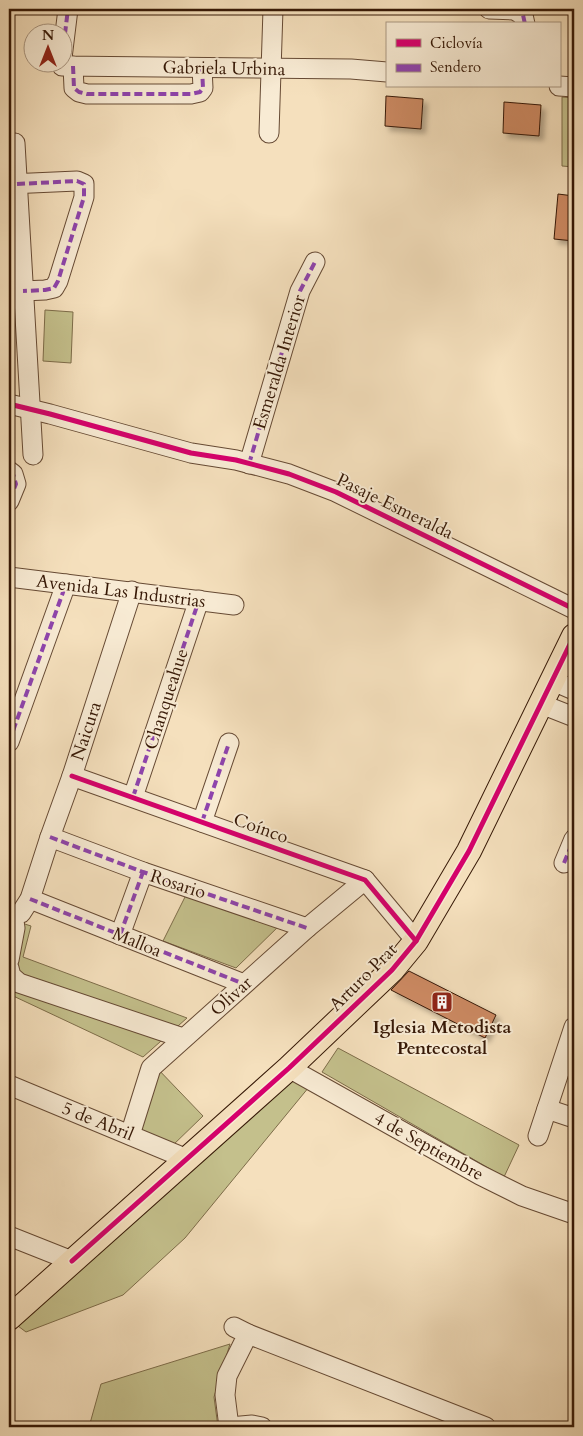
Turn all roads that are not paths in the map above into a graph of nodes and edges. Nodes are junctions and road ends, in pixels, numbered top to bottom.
1 (68, 9) edge
2 (273, 9) edge
3 (489, 9) edge
4 (67, 22) edge
5 (525, 22) edge
6 (72, 63) edge
7 (202, 68) junction
8 (271, 68) junction
9 (68, 72) edge
10 (386, 72) edge
11 (560, 86) edge
12 (574, 87) edge
13 (269, 133) dead end
14 (15, 143) dead end
15 (13, 184) edge
16 (315, 262) dead end
17 (24, 291) junction
18 (9, 404) edge
19 (30, 409) junction
20 (33, 455) dead end
21 (249, 464) junction
22 (9, 471) edge
23 (9, 501) edge
24 (9, 577) edge
25 (66, 584) junction
26 (132, 591) junction
27 (199, 600) junction
28 (234, 605) dead end
29 (574, 609) edge
30 (574, 636) edge
31 (564, 686) edge
32 (541, 704) junction
33 (574, 717) edge
34 (9, 742) edge
35 (229, 743) dead end
36 (72, 776) junction
37 (133, 798) junction
38 (202, 822) junction
39 (50, 837) junction
40 (574, 839) edge
41 (564, 863) dead end
42 (143, 872) junction
43 (365, 880) junction
44 (30, 899) junction
45 (11, 915) edge
46 (307, 928) junction
47 (120, 936) junction
48 (416, 941) junction
49 (9, 960) edge
50 (9, 968) edge
51 (244, 984) junction
52 (574, 1027) edge
53 (183, 1038) junction
54 (289, 1068) junction
55 (9, 1085) edge
56 (547, 1109) junction
57 (574, 1118) edge
58 (130, 1135) junction
59 (538, 1136) dead end
60 (186, 1159) junction
61 (574, 1214) edge
62 (9, 1236) edge
63 (72, 1261) junction
64 (9, 1318) edge
65 (229, 1427) edge
66 (262, 1427) edge
67 (486, 1427) edge

1 - 4 street
2 - 8 street
3 - 5 street
6 - 7 street, Gabriela Urbina
7 - 8 street, Gabriela Urbina
7 - 9 street
8 - 10 street, Gabriela Urbina
8 - 13 street
11 - 12 street
14 - 15 street
15 - 17 street
15 - 17 street
16 - 21 street, Esmeralda Interior
17 - 19 street
18 - 19 street, Pasaje Esmeralda
19 - 20 street
19 - 21 street, Pasaje Esmeralda
21 - 29 street, Pasaje Esmeralda
22 - 23 street
24 - 25 street, Avenida Las Industrias
25 - 26 street, Avenida Las Industrias
25 - 34 street
26 - 27 street, Avenida Las Industrias
26 - 36 street, Naicura
27 - 28 street, Avenida Las Industrias
27 - 37 street, Chanqueahue
30 - 31 main road, Arturo Prat
31 - 32 main road, Arturo Prat
32 - 33 street
32 - 48 main road, Arturo Prat
35 - 38 street
36 - 37 street, Coínco
36 - 39 street, Naicura
37 - 38 street, Coínco
38 - 43 street, Coínco
39 - 42 street, Rosario
39 - 44 street, Naicura
40 - 41 street
42 - 46 street, Rosario
42 - 47 street
43 - 46 street, Olivar
43 - 48 street
44 - 45 street, Naicura
44 - 47 street, Malloa
45 - 49 street
46 - 51 street, Olivar
47 - 51 street, Malloa
48 - 54 main road, Arturo Prat
50 - 53 street
51 - 53 street, Olivar
52 - 56 street
53 - 58 street, Olivar
54 - 60 main road, Arturo Prat
54 - 61 street, 4 de Septiembre
55 - 58 street, 5 de Abril
56 - 57 street
56 - 59 street
58 - 60 street, 5 de Abril
60 - 63 main road, Arturo Prat
62 - 63 street
63 - 64 main road, Arturo Prat
65 - 66 street
65 - 67 street

